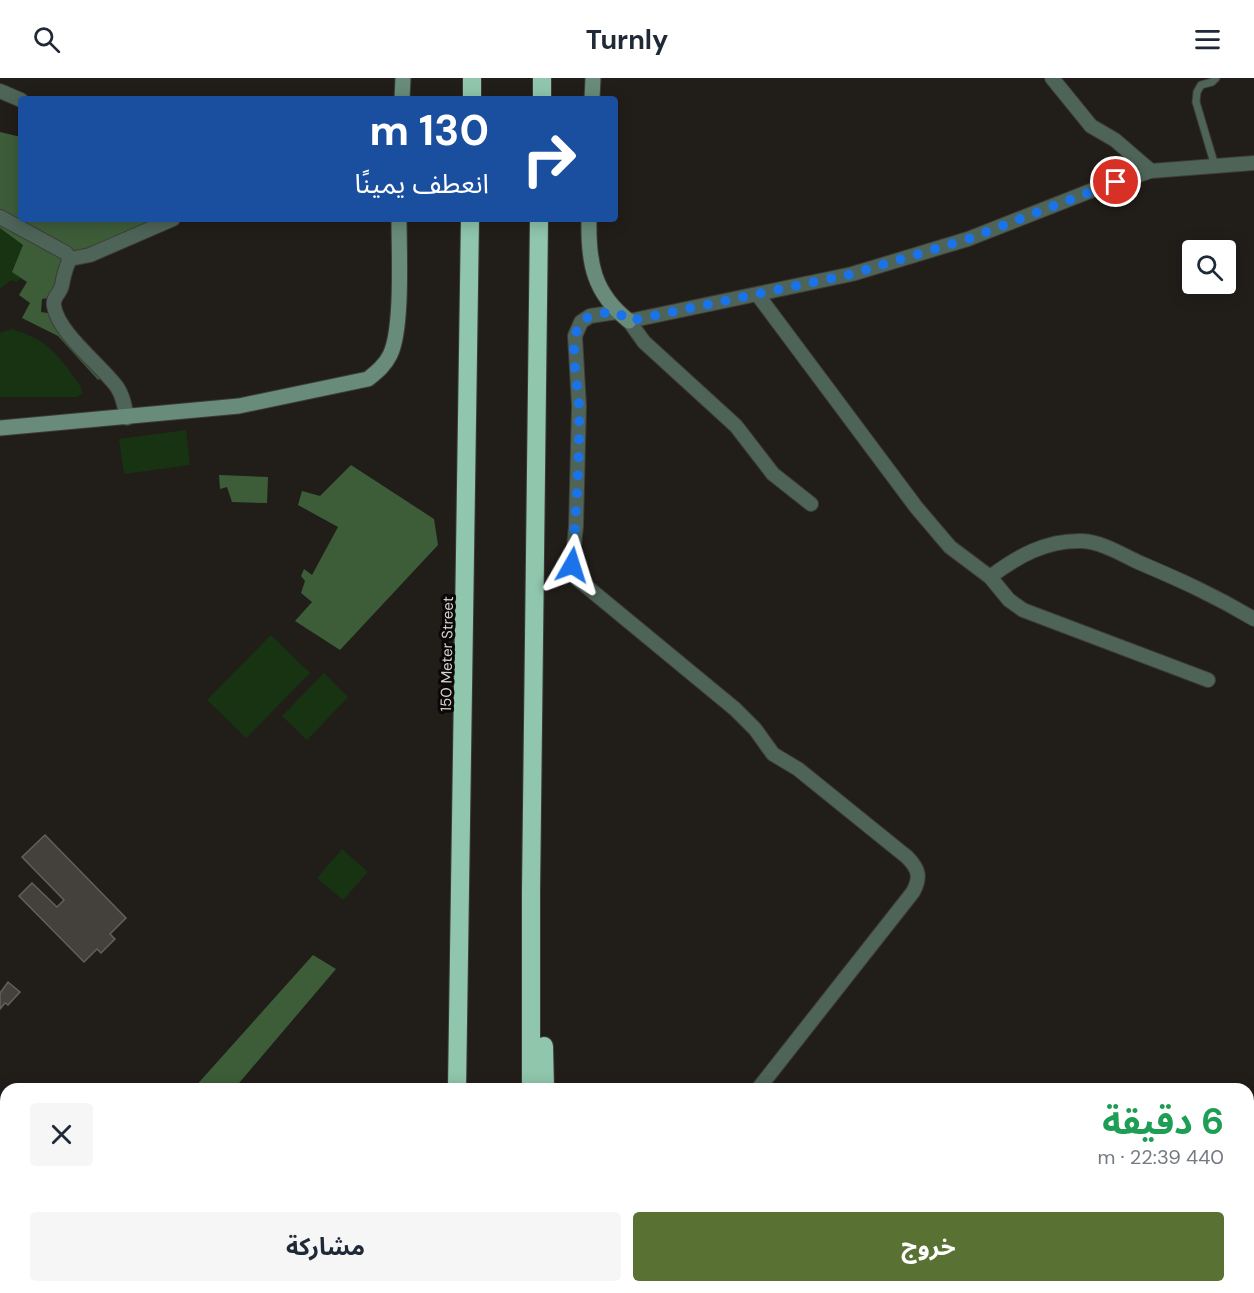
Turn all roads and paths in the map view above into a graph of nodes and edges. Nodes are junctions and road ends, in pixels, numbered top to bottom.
1 (403, 78) edge
2 (472, 78) edge
3 (542, 78) edge
4 (593, 78) edge
5 (1053, 78) edge
6 (1216, 78) edge
7 (0, 91) edge
8 (402, 96) edge
9 (472, 96) edge
10 (542, 96) edge
11 (592, 96) edge
12 (18, 99) edge
13 (1254, 162) edge
14 (1215, 166) junction
15 (1151, 171) junction
16 (0, 217) edge
17 (166, 222) edge
18 (399, 222) edge
19 (470, 222) edge
20 (539, 222) edge
21 (589, 222) edge
22 (70, 259) junction
23 (757, 294) junction
24 (623, 316) junction
25 (127, 418) junction
26 (0, 428) edge
27 (811, 504) dead end
28 (990, 577) junction
29 (1254, 619) edge
30 (1208, 680) dead end
31 (531, 892) junction
32 (457, 1083) edge
33 (531, 1083) edge
34 (545, 1083) edge
35 (763, 1083) edge

1 - 8 street
2 - 9 highway
3 - 10 highway
4 - 11 street
5 - 15 street
6 - 14 lane
7 - 12 street
13 - 14 street
14 - 15 street
15 - 23 street
16 - 22 street
17 - 22 street
18 - 25 street
19 - 32 highway, 150 Meter Street
20 - 31 highway
21 - 24 street
22 - 25 street
23 - 24 street
23 - 28 street
24 - 27 street
24 - 35 street
25 - 26 street
28 - 29 street
28 - 30 street
31 - 33 highway
31 - 34 highway

